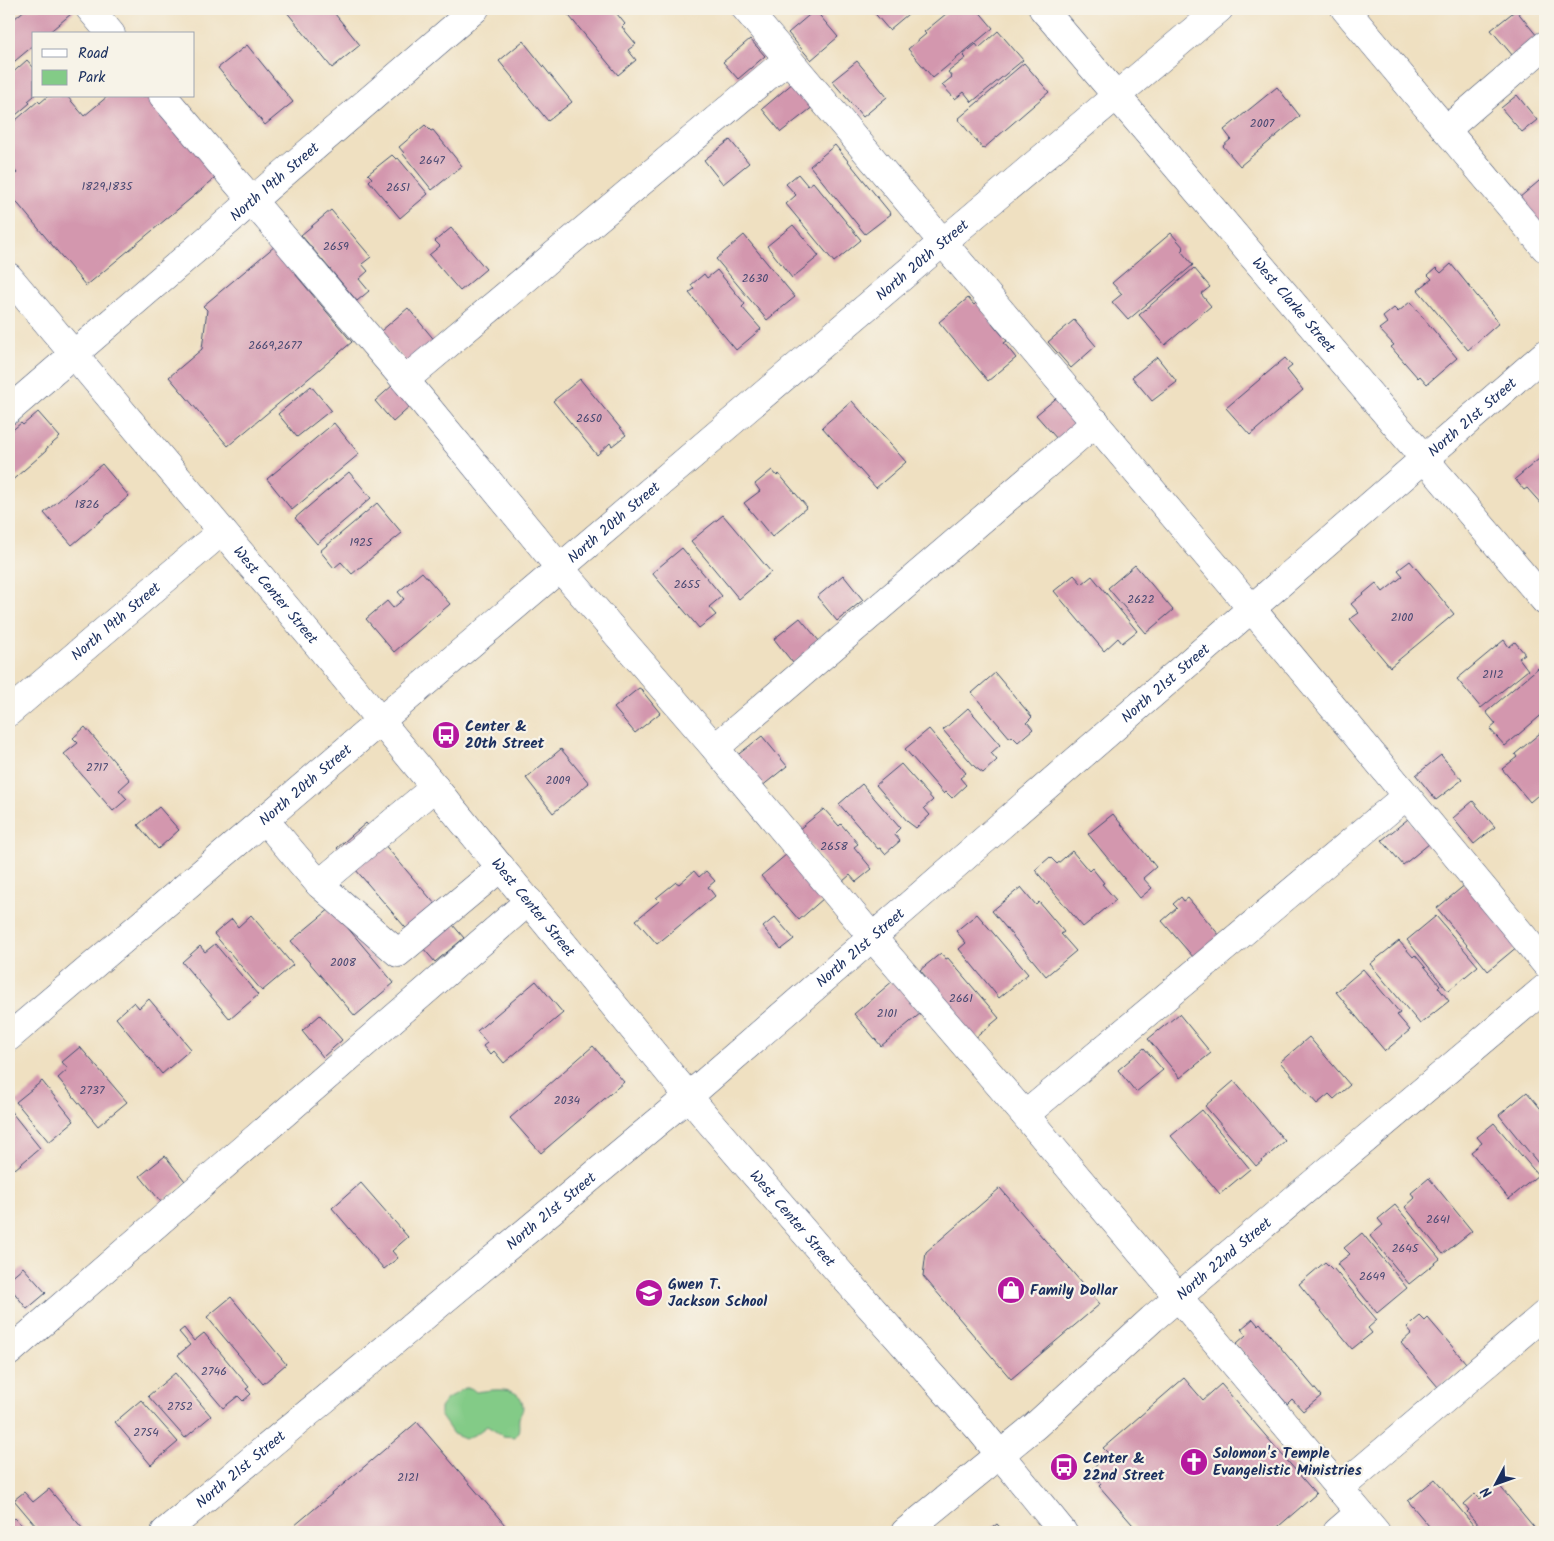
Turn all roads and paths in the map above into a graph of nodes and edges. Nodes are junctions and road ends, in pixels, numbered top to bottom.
1 (475, 9) edge
2 (746, 9) edge
3 (1043, 9) edge
4 (1220, 9) edge
5 (1345, 9) edge
6 (1545, 46) edge
7 (788, 59) junction
8 (1116, 96) junction
9 (165, 98) edge
10 (1446, 130) junction
11 (251, 201) junction
12 (943, 242) junction
13 (1545, 248) edge
14 (9, 277) edge
15 (74, 354) junction
16 (1545, 354) edge
17 (405, 380) junction
18 (9, 410) edge
19 (1096, 422) junction
20 (1425, 459) junction
21 (222, 530) junction
22 (560, 567) junction
23 (1545, 601) edge
24 (1251, 608) junction
25 (9, 712) edge
26 (381, 721) junction
27 (715, 748) junction
28 (435, 787) junction
29 (1406, 796) junction
30 (264, 819) junction
31 (500, 867) junction
32 (319, 884) junction
33 (529, 902) junction
34 (872, 937) junction
35 (1545, 963) edge
36 (1545, 988) edge
37 (9, 1037) edge
38 (688, 1096) junction
39 (1025, 1115) junction
40 (1177, 1298) junction
41 (1545, 1314) edge
42 (9, 1352) edge
43 (1000, 1455) junction
44 (1339, 1489) junction
45 (1367, 1523) edge
46 (165, 1532) edge
47 (905, 1532) edge
48 (1063, 1532) edge
49 (1337, 1532) edge

1 - 11 street, North 19th Street
2 - 7 street
3 - 8 street, West Clarke Street
4 - 8 street, North 20th Street
5 - 10 street
6 - 10 street
7 - 12 street
7 - 17 street
8 - 12 street, North 20th Street
8 - 20 street, West Clarke Street
9 - 11 street
10 - 13 street
11 - 15 street, North 19th Street
11 - 17 street
12 - 19 street
12 - 22 street, North 20th Street
14 - 15 street, West Center Street
15 - 18 street, North 19th Street
15 - 21 street, West Center Street
16 - 20 street, North 21st Street
17 - 22 street
19 - 24 street
19 - 27 street
20 - 23 street, West Clarke Street
20 - 24 street, North 21st Street
21 - 25 street, North 19th Street
21 - 26 street, West Center Street
22 - 26 street, North 20th Street
22 - 27 street
24 - 29 street
24 - 34 street, North 21st Street
26 - 28 street, West Center Street
26 - 30 street, North 20th Street
27 - 34 street
28 - 31 street, West Center Street
28 - 32 street
29 - 35 street
29 - 39 street
30 - 32 street
30 - 37 street, North 20th Street
31 - 32 street
31 - 33 street, West Center Street
33 - 38 street, West Center Street
33 - 42 street
34 - 38 street, North 21st Street
34 - 39 street
36 - 40 street, North 22nd Street
38 - 43 street, West Center Street
38 - 46 street, North 21st Street
39 - 40 street
40 - 43 street, North 22nd Street
40 - 44 street
41 - 44 street
43 - 47 street, North 22nd Street
43 - 48 street, West Center Street
44 - 45 street
45 - 49 street

